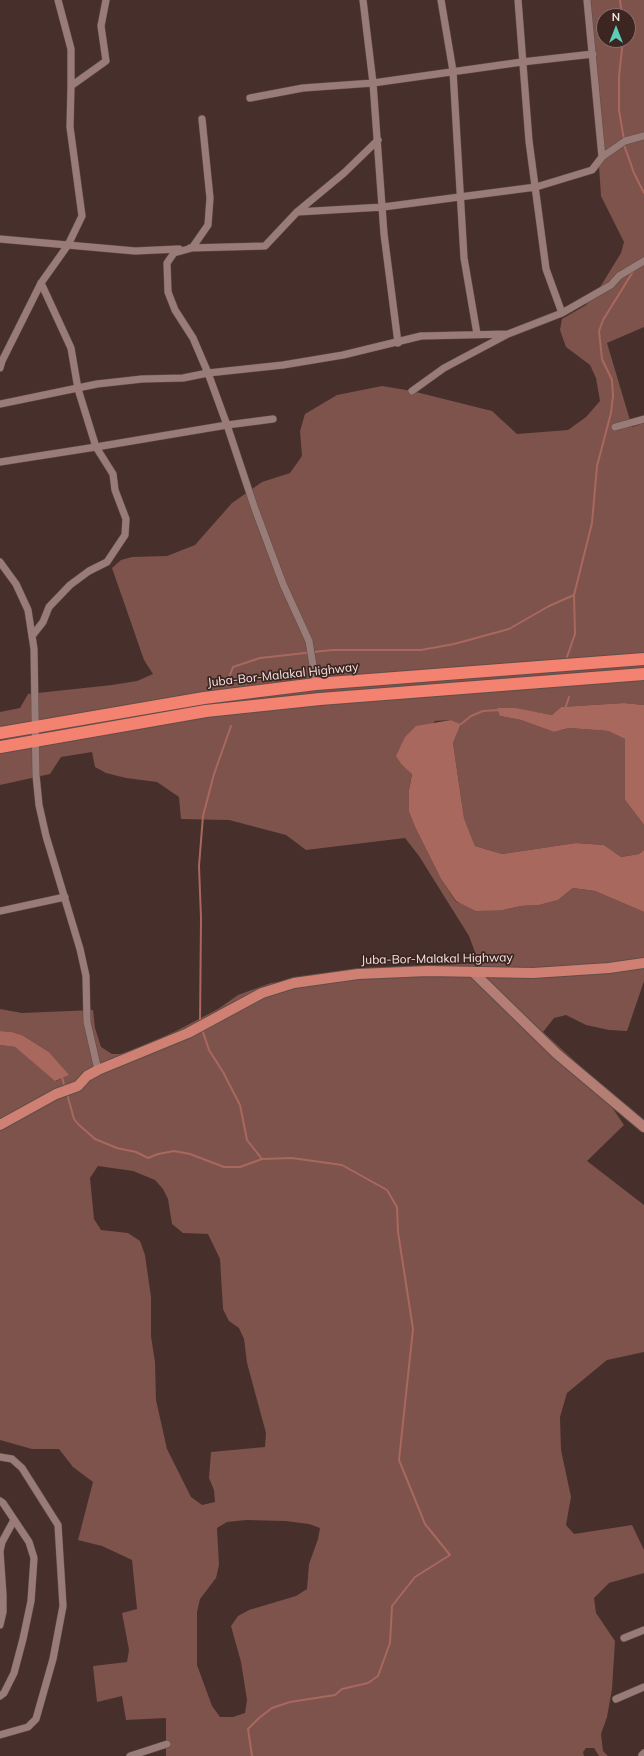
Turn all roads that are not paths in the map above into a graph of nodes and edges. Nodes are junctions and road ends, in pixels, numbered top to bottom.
1 (58, 0) edge
2 (106, 0) edge
3 (363, 0) edge
4 (441, 0) edge
5 (518, 0) edge
6 (587, 0) edge
7 (593, 54) junction
8 (522, 62) junction
9 (452, 71) junction
10 (373, 83) junction
11 (71, 86) junction
12 (250, 98) dead end
13 (202, 119) dead end
14 (644, 136) edge
15 (378, 140) junction
16 (602, 157) junction
17 (536, 187) junction
18 (460, 196) junction
19 (382, 207) junction
20 (297, 212) junction
21 (0, 238) edge
22 (68, 245) junction
23 (192, 248) junction
24 (644, 261) edge
25 (41, 283) junction
26 (562, 313) junction
27 (477, 334) junction
28 (508, 334) junction
29 (398, 343) junction
30 (0, 368) edge
31 (208, 373) junction
32 (78, 389) junction
33 (412, 391) dead end
34 (0, 404) edge
35 (273, 419) dead end
36 (644, 419) edge
37 (227, 426) junction
38 (615, 427) dead end
39 (96, 447) junction
40 (0, 462) edge
41 (0, 562) edge
42 (32, 636) junction
43 (644, 659) edge
44 (644, 674) edge
45 (316, 684) junction
46 (36, 728) junction
47 (0, 732) edge
48 (36, 742) junction
49 (0, 747) edge
50 (65, 896) junction
51 (0, 911) edge
52 (644, 963) edge
53 (473, 972) junction
54 (98, 1070) junction
55 (0, 1125) edge
56 (644, 1127) edge
57 (4, 1458) edge
58 (0, 1463) edge
59 (0, 1501) edge
60 (14, 1520) junction
61 (0, 1552) edge
62 (2, 1613) edge
63 (0, 1626) edge
64 (644, 1630) edge
65 (624, 1638) dead end
66 (644, 1687) edge
67 (0, 1696) edge
68 (616, 1699) dead end
69 (0, 1735) edge
70 (167, 1744) dead end
71 (130, 1756) edge

1 - 11 street
2 - 11 street
3 - 10 street
4 - 9 street
5 - 8 street
6 - 7 street
7 - 8 street
7 - 16 street
8 - 9 street
8 - 17 street
9 - 10 street
9 - 18 street
10 - 12 street
10 - 15 street
11 - 22 street
13 - 23 street
14 - 16 street
15 - 19 street
15 - 20 street
16 - 17 street
17 - 18 street
17 - 26 street
18 - 19 street
18 - 27 street
19 - 20 street
19 - 29 street
20 - 23 street
21 - 22 street
22 - 23 street
22 - 25 street
23 - 31 street
24 - 26 street
25 - 30 street
25 - 32 street
26 - 28 street
27 - 28 street
27 - 29 street
28 - 33 street
29 - 31 street
31 - 32 street
31 - 37 street
32 - 34 street
32 - 39 street
35 - 37 street
36 - 38 street
37 - 39 street
37 - 45 street
39 - 40 street
39 - 42 street
41 - 42 street
42 - 46 street
43 - 45 highway, Juba-Bor-Malakal Highway
44 - 48 highway
45 - 46 highway, Juba-Bor-Malakal Highway
46 - 47 highway, Juba-Bor-Malakal Highway
46 - 48 street
48 - 49 highway
48 - 50 street
50 - 51 street
50 - 54 street
52 - 53 main road, Juba-Bor-Malakal Highway
53 - 54 main road, Juba-Bor-Malakal Highway
53 - 56 street
54 - 55 main road, Juba-Bor-Malakal Highway
57 - 58 street
57 - 69 street
59 - 60 street
60 - 61 street
60 - 67 street
61 - 62 street
62 - 63 street
64 - 65 street
66 - 68 street
70 - 71 street

